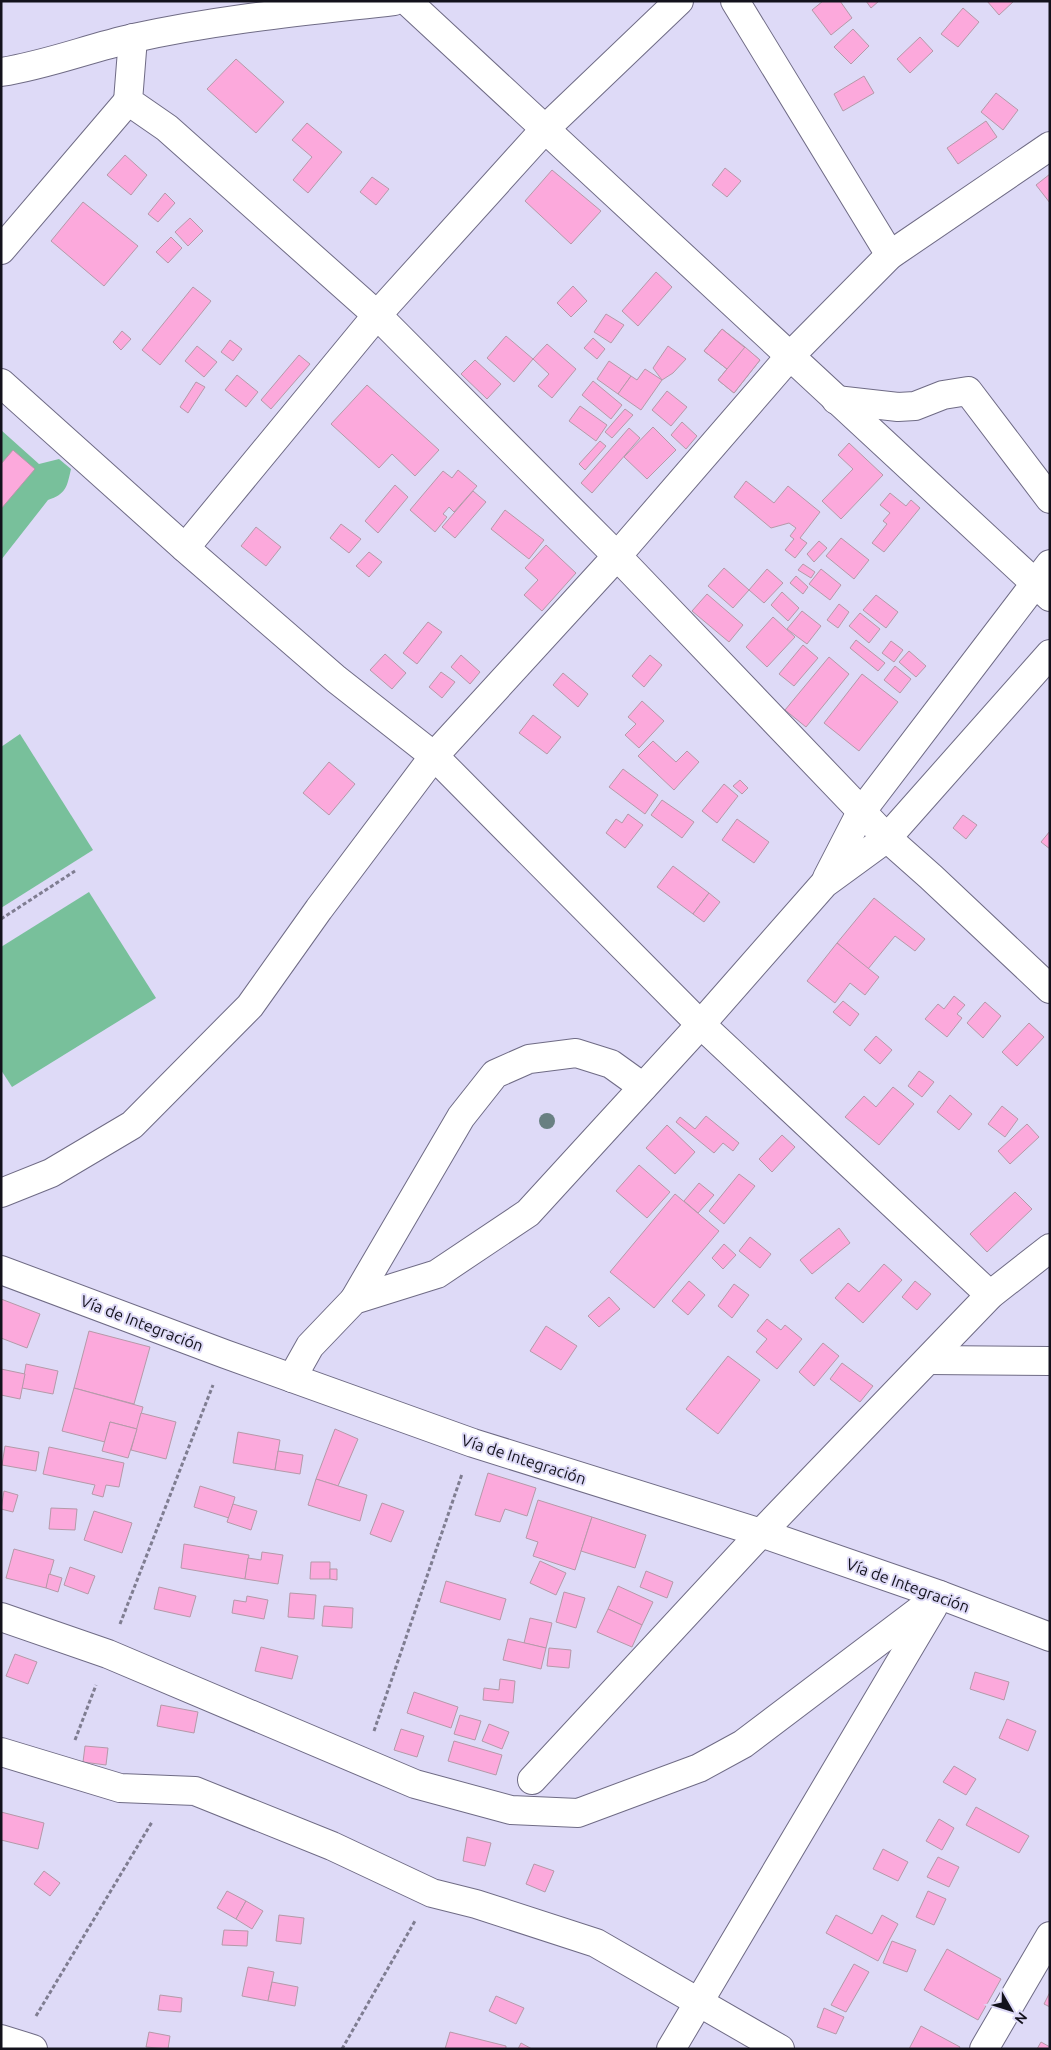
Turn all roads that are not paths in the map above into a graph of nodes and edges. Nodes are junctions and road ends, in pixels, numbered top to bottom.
1 (394, 1) edge
2 (408, 1) edge
3 (679, 1) edge
4 (735, 1) edge
5 (133, 38) junction
6 (1, 72) edge
7 (128, 100) junction
8 (545, 129) junction
9 (1050, 146) edge
10 (1, 250) edge
11 (890, 255) junction
12 (377, 316) junction
13 (790, 356) junction
14 (1, 383) edge
15 (836, 400) junction
16 (1050, 500) edge
17 (185, 548) junction
18 (617, 556) junction
19 (1045, 582) edge
20 (1050, 654) edge
21 (434, 756) junction
22 (861, 812) junction
23 (887, 838) junction
24 (824, 884) junction
25 (1050, 989) edge
26 (701, 1024) junction
27 (643, 1087) junction
28 (1, 1193) edge
29 (1050, 1248) edge
30 (1, 1270) edge
31 (990, 1295) junction
32 (354, 1300) junction
33 (929, 1360) junction
34 (1050, 1361) edge
35 (292, 1378) junction
36 (761, 1533) junction
37 (940, 1595) junction
38 (1, 1617) edge
39 (1050, 1638) edge
40 (1, 1752) edge
41 (532, 1780) dead end
42 (1050, 1936) edge
43 (698, 2003) junction
44 (671, 2049) edge
45 (780, 2049) edge
46 (984, 2049) edge

1 - 5 street
2 - 8 street
3 - 8 street
4 - 11 street
5 - 6 street
5 - 7 street
7 - 10 street
7 - 12 street
8 - 12 street
8 - 13 street
9 - 11 street
11 - 13 street
12 - 17 street
12 - 18 street
13 - 15 street
13 - 18 street
14 - 17 street
15 - 16 street
15 - 19 street
17 - 21 street
18 - 21 street
18 - 22 street
19 - 22 street
20 - 23 street
21 - 26 street
21 - 28 street
22 - 23 street
22 - 24 street
23 - 24 street
23 - 25 street
24 - 26 street
26 - 27 street
26 - 31 street
27 - 32 street
27 - 32 street
29 - 31 street
30 - 35 street, Vía de Integración
31 - 33 street
32 - 35 street
33 - 34 street
33 - 36 street
35 - 36 street, Vía de Integración
36 - 37 street, Vía de Integración
36 - 41 street
37 - 38 street
37 - 39 street, Vía de Integración
37 - 43 street
40 - 43 street
42 - 46 street
43 - 44 street
43 - 45 street

